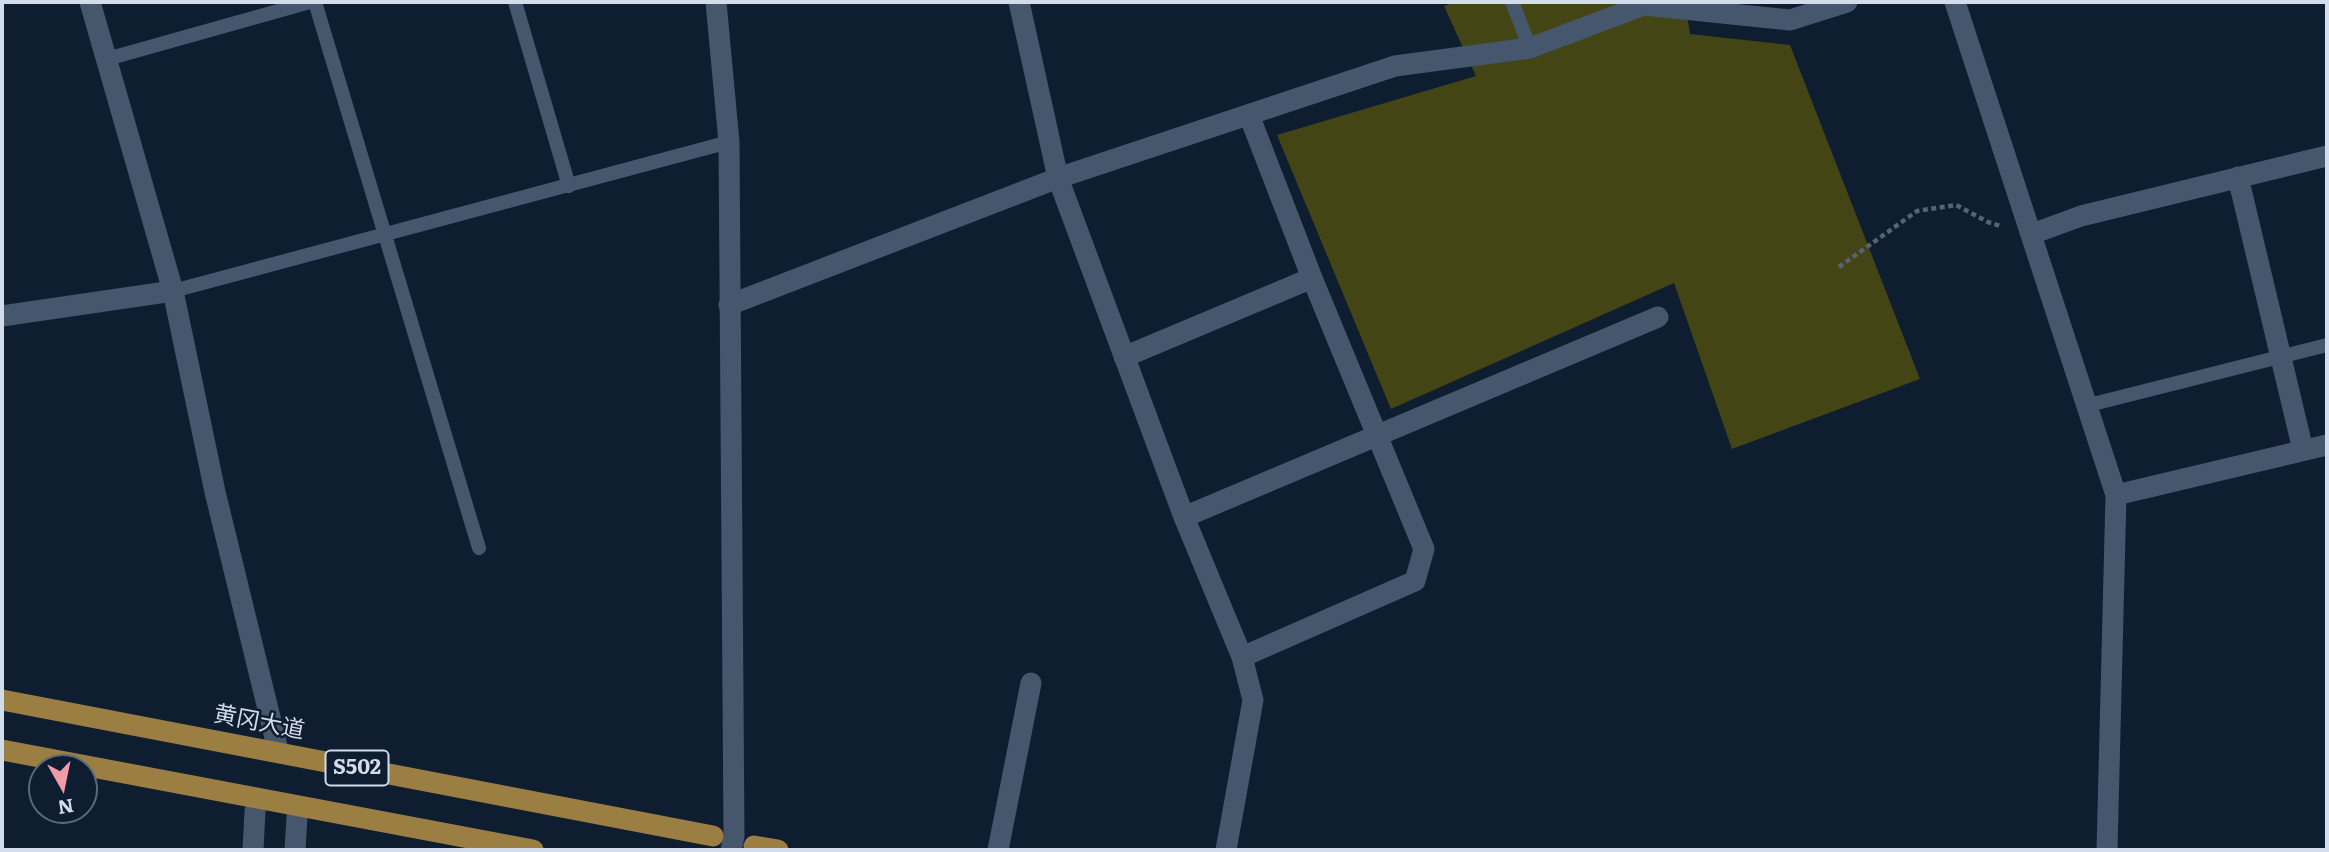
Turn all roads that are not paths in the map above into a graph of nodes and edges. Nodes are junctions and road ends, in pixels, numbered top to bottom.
1 (90, 2) edge
2 (310, 2) edge
3 (315, 2) edge
4 (515, 2) edge
5 (716, 2) edge
6 (1019, 2) edge
7 (1511, 2) edge
8 (1847, 2) edge
9 (1955, 2) edge
10 (1530, 48) junction
11 (107, 59) junction
12 (1249, 115) junction
13 (729, 142) junction
14 (2327, 156) edge
15 (2238, 177) junction
16 (1058, 178) junction
17 (569, 186) junction
18 (2032, 234) junction
19 (385, 235) junction
20 (1312, 278) junction
21 (173, 291) junction
22 (730, 305) junction
23 (2, 316) edge
24 (1658, 317) dead end
25 (2327, 345) edge
26 (2281, 356) junction
27 (1124, 357) junction
28 (2089, 405) junction
29 (1378, 435) junction
30 (2327, 444) edge
31 (2303, 450) junction
32 (2116, 495) junction
33 (1184, 517) junction
34 (479, 548) dead end
35 (1242, 657) junction
36 (1031, 682) dead end
37 (2, 700) edge
38 (2, 750) edge
39 (278, 750) dead end
40 (255, 811) dead end
41 (297, 817) dead end
42 (726, 841) edge
43 (754, 846) dead end
44 (253, 850) edge
45 (295, 850) edge
46 (533, 850) edge
47 (778, 850) edge
48 (998, 850) edge
49 (1226, 850) edge
50 (2107, 850) edge

1 - 11 street
2 - 11 lane
3 - 19 lane
4 - 17 lane
5 - 13 street
6 - 16 street
7 - 10 lane
8 - 10 street
9 - 18 street
10 - 12 street
11 - 21 street
12 - 16 street
12 - 20 street
13 - 17 lane
13 - 22 street
14 - 15 street
15 - 18 street
15 - 26 street
16 - 22 street
16 - 27 street
17 - 19 lane
18 - 28 street
19 - 21 lane
19 - 34 lane
20 - 27 street
20 - 29 street
21 - 23 street
21 - 39 street
22 - 42 street
24 - 29 street
25 - 26 lane
26 - 28 lane
26 - 31 street
27 - 33 street
28 - 32 street
29 - 33 street
29 - 35 street
30 - 31 street
31 - 32 street
32 - 50 street
33 - 35 street
35 - 49 street
36 - 48 street
37 - 42 main road, 黄冈大道 / S502
38 - 46 main road, S502
40 - 44 street
41 - 45 street
43 - 47 main road

